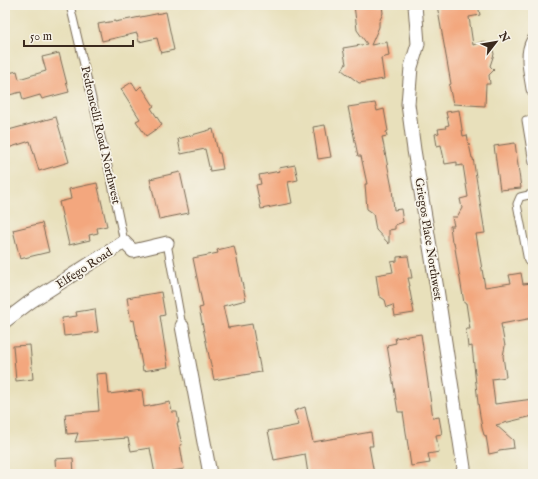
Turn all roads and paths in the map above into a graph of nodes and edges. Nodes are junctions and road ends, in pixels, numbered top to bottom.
1 (70, 5) edge
2 (415, 5) edge
3 (533, 41) edge
4 (533, 89) edge
5 (526, 120) dead end
6 (533, 163) edge
7 (533, 194) edge
8 (124, 242) junction
9 (167, 243) joint
10 (533, 264) edge
11 (5, 321) edge
12 (182, 326) joint
13 (210, 474) edge
14 (462, 474) edge

1 - 8 lane, Pedroncelli Road Northwest
2 - 14 street, Griegos Place Northwest
3 - 4 street
5 - 6 lane
7 - 10 lane
8 - 9 street, Elfego Road
8 - 11 street, Elfego Road
9 - 12 lane
12 - 13 street

